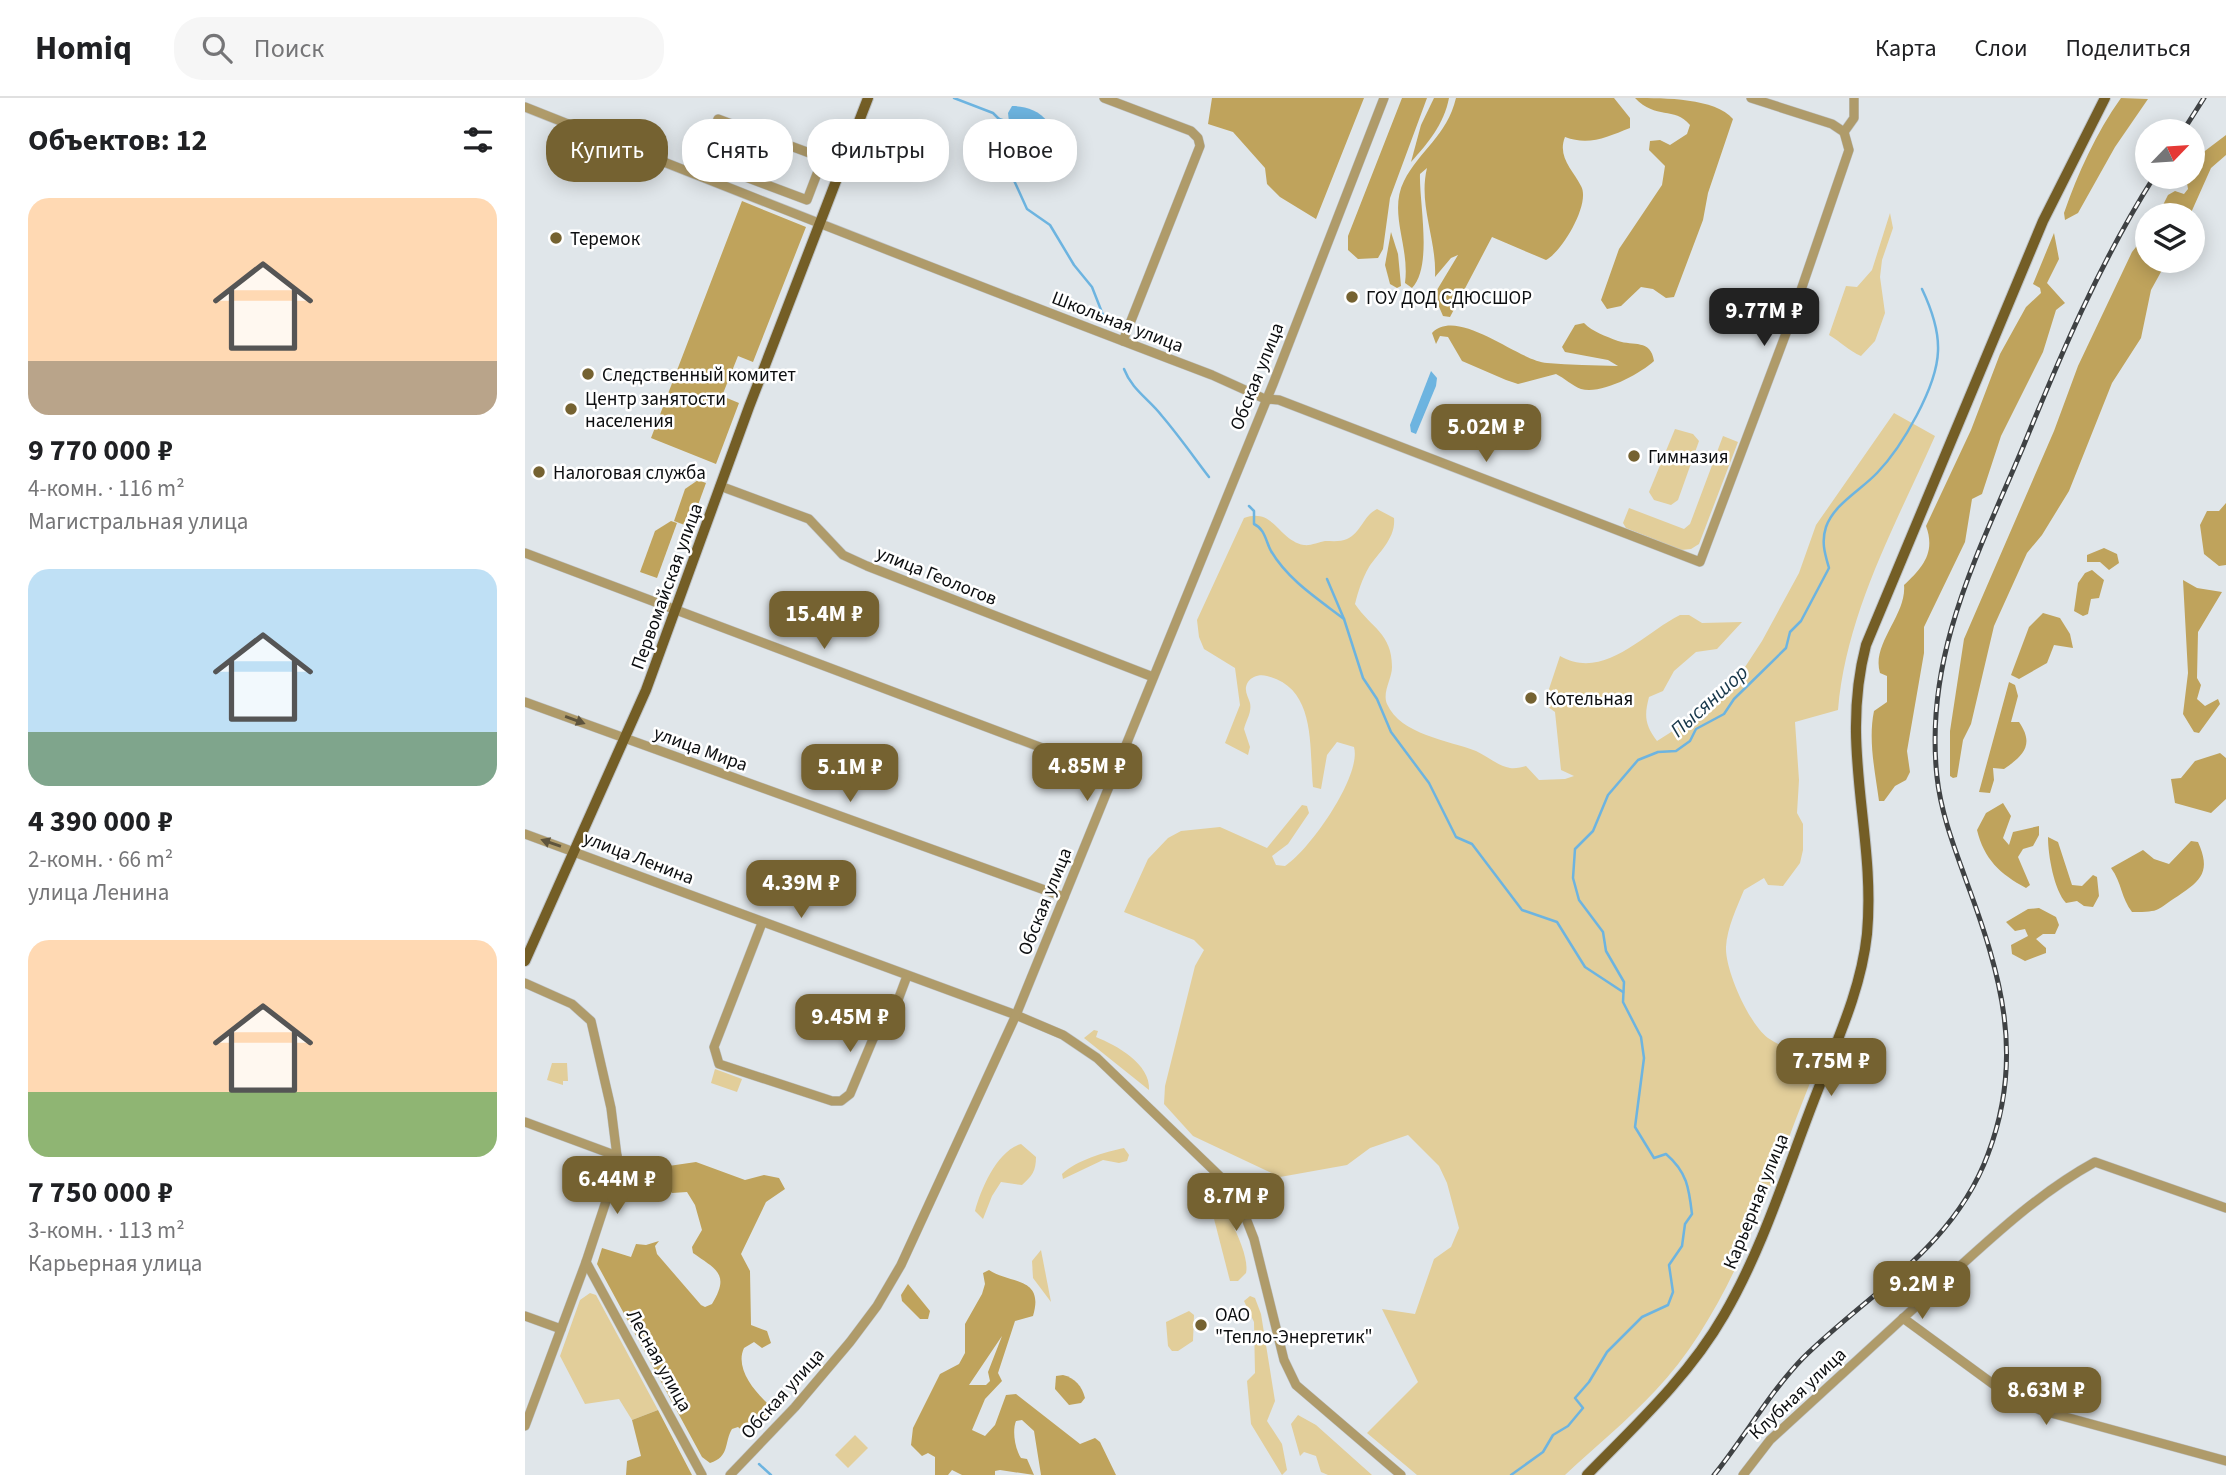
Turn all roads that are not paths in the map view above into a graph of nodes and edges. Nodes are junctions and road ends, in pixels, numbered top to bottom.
1 (868, 98) edge
2 (1104, 98) edge
3 (1384, 98) edge
4 (1751, 98) edge
5 (1854, 98) edge
6 (2105, 98) edge
7 (1132, 103) edge
8 (525, 107) edge
9 (1844, 132) junction
10 (703, 161) joint
11 (818, 224) junction
12 (1123, 341) junction
13 (1265, 399) junction
14 (720, 486) junction
15 (525, 553) edge
16 (676, 611) junction
17 (1153, 677) junction
18 (525, 702) edge
19 (625, 739) junction
20 (1114, 775) junction
21 (525, 834) edge
22 (577, 851) junction
23 (1064, 897) junction
24 (762, 923) junction
25 (525, 961) edge
26 (907, 976) junction
27 (525, 983) edge
28 (1016, 1015) junction
29 (525, 1122) edge
30 (617, 1156) junction
31 (2226, 1208) edge
32 (586, 1262) junction
33 (525, 1316) edge
34 (1903, 1318) junction
35 (561, 1329) junction
36 (525, 1426) edge
37 (2226, 1461) edge
38 (702, 1475) edge
39 (730, 1475) edge
40 (1401, 1475) edge
41 (1587, 1475) edge
42 (1744, 1475) edge

1 - 11 main road, Первомайская улица
2 - 7 street
3 - 13 street, Обская улица
4 - 9 street
5 - 9 street
6 - 41 main road, Карьерная улица
7 - 12 street
8 - 11 street, Школьная улица
9 - 13 street, Школьная улица
10 - 10 street
11 - 12 street, Школьная улица
11 - 14 main road, Первомайская улица
12 - 13 street, Школьная улица
13 - 17 street, Обская улица
14 - 16 main road, Первомайская улица
14 - 17 street, улица Геологов
15 - 16 street
16 - 19 main road, Первомайская улица
16 - 20 street
17 - 20 street, Обская улица
18 -> 19 street, улица Мира
19 - 22 main road, Первомайская улица
19 - 23 street, улица Мира
20 - 23 street, Обская улица
22 -> 21 street, улица Ленина
22 - 24 street, улица Ленина
22 - 25 main road, Первомайская улица
23 - 28 street, Обская улица
24 - 26 street, улица Ленина
24 - 26 street
26 - 28 street, улица Ленина
27 - 30 street
28 - 39 street, Обская улица
28 - 40 street, улица Ленина
29 - 30 street
30 - 32 street
31 - 34 street, Клубная улица
32 - 35 street
32 - 38 street, Лесная улица
33 - 35 street
34 - 37 street
34 - 42 street, Клубная улица
35 - 36 street

